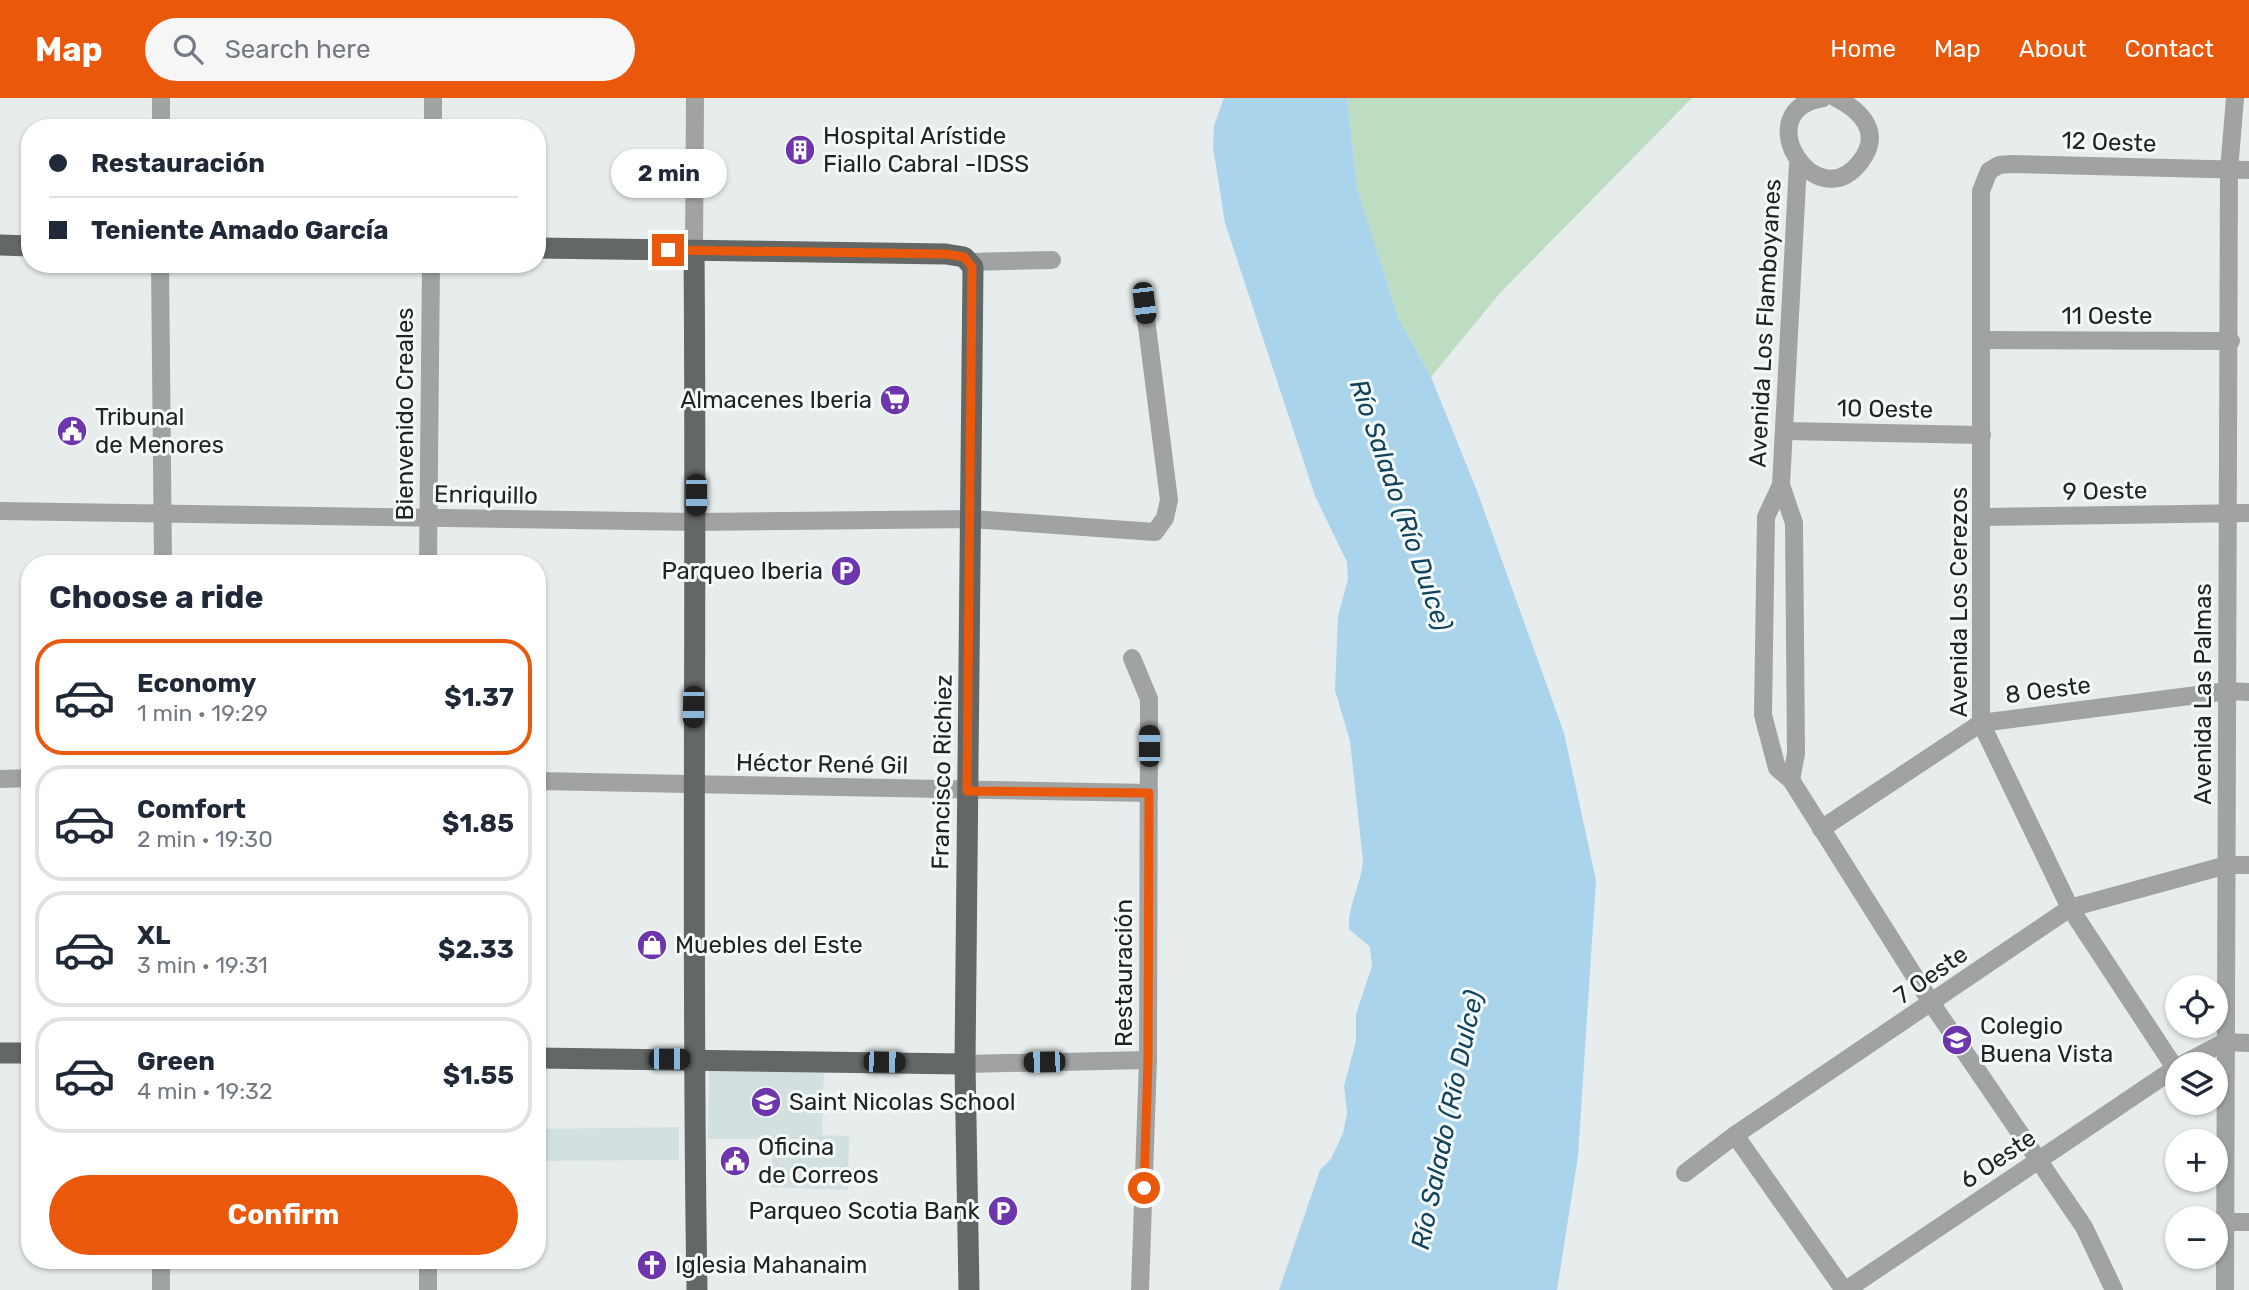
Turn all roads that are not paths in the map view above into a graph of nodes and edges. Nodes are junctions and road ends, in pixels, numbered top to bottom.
1 (161, 98) edge
2 (433, 98) edge
3 (695, 98) edge
4 (1823, 98) edge
5 (1836, 98) edge
6 (2235, 98) edge
7 (161, 119) edge
8 (433, 119) edge
9 (1798, 164) junction
10 (2229, 170) junction
11 (2249, 170) edge
12 (1989, 171) joint
13 (0, 245) edge
14 (21, 246) edge
15 (546, 248) edge
16 (694, 251) junction
17 (967, 259) junction
18 (1052, 260) dead end
19 (160, 273) edge
20 (431, 273) edge
21 (1144, 303) dead end
22 (1983, 340) junction
23 (2231, 341) junction
24 (1785, 431) junction
25 (1983, 435) junction
26 (1781, 485) junction
27 (0, 511) edge
28 (164, 513) junction
29 (2228, 513) junction
30 (2249, 513) edge
31 (1982, 517) junction
32 (429, 519) junction
33 (972, 519) junction
34 (696, 522) junction
35 (163, 555) edge
36 (428, 555) edge
37 (1132, 658) dead end
38 (2228, 691) junction
39 (2249, 692) edge
40 (1981, 723) junction
41 (21, 778) edge
42 (0, 779) edge
43 (546, 780) edge
44 (1791, 780) junction
45 (692, 786) junction
46 (967, 791) junction
47 (1149, 793) junction
48 (1821, 829) junction
49 (2227, 865) junction
50 (2249, 865) edge
51 (2070, 908) junction
52 (1932, 1004) junction
53 (2225, 1042) junction
54 (2249, 1042) edge
55 (2169, 1052) edge
56 (2206, 1052) edge
57 (0, 1053) edge
58 (21, 1053) edge
59 (546, 1058) edge
60 (696, 1059) junction
61 (1148, 1060) junction
62 (965, 1064) junction
63 (2165, 1075) edge
64 (1735, 1135) junction
65 (2039, 1160) junction
66 (1685, 1173) dead end
67 (2224, 1206) edge
68 (2228, 1222) edge
69 (2249, 1222) edge
70 (161, 1269) edge
71 (428, 1269) edge
72 (2225, 1269) edge
73 (162, 1290) edge
74 (428, 1290) edge
75 (697, 1290) edge
76 (969, 1290) edge
77 (1140, 1290) edge
78 (1845, 1290) edge
79 (2114, 1290) edge
80 (2225, 1290) edge

1 - 7 street
2 - 8 street
3 - 16 street
4 - 9 street, Avenida Los Flamboyanes
5 - 9 street
6 - 10 street, Avenida Las Palmas
9 - 24 street, Avenida Los Flamboyanes
10 - 11 street, 12 Oeste
10 - 12 street, 12 Oeste
10 - 23 street, Avenida Las Palmas
12 - 22 street, Avenida Los Cerezos
13 - 14 main road
15 - 16 main road
16 - 17 main road
16 - 34 main road
17 - 18 street
17 - 33 main road, Francisco Richiez
19 - 28 street
20 - 32 street, Bienvenido Creales
21 - 33 street, Enriquillo
22 - 23 street, 11 Oeste
22 - 25 street, Avenida Los Cerezos
23 - 29 street, Avenida Las Palmas
24 - 25 street, 10 Oeste
24 - 26 street, Avenida Los Flamboyanes
25 - 31 street, Avenida Los Cerezos
26 - 44 street, Avenida Los Flamboyanes
26 - 44 street, Avenida Los Flamboyanes
27 - 28 street, Enriquillo
28 - 32 street, Enriquillo
28 - 35 street
29 - 30 street, 9 Oeste
29 - 31 street, 9 Oeste
29 - 38 street, Avenida Las Palmas
31 - 40 street, Avenida Los Cerezos
32 - 34 street, Enriquillo
32 - 36 street, Bienvenido Creales
33 - 34 street, Enriquillo
33 - 46 main road, Francisco Richiez
34 - 45 main road
37 - 47 street, Restauración
38 - 39 street, 8 Oeste
38 - 40 street, 8 Oeste
38 - 49 street, Avenida Las Palmas
40 - 48 street, 8 Oeste
40 - 51 street, Avenida Los Cerezos
41 - 42 street
43 - 45 street, Héctor René Gil
44 - 48 street, Avenida Los Flamboyanes
45 - 46 street, Héctor René Gil
45 - 60 main road
46 - 47 street, Héctor René Gil
46 - 62 main road, Francisco Richiez
47 - 61 street, Restauración
48 - 52 street, Avenida Los Flamboyanes
49 - 50 street, 7 Oeste
49 - 51 street, 7 Oeste
49 - 53 street, Avenida Las Palmas
51 - 52 street, 7 Oeste
51 - 55 street, Avenida Los Cerezos
52 - 64 street, 7 Oeste
52 - 65 street, Avenida Los Flamboyanes
53 - 54 street
53 - 56 street, 6 Oeste
53 - 67 street, Avenida Las Palmas
57 - 58 main road
59 - 60 main road
60 - 62 main road
60 - 75 main road
61 - 62 street
61 - 77 street, Restauración
62 - 76 main road, Francisco Richiez
63 - 65 street, 6 Oeste
64 - 66 street, 7 Oeste
64 - 78 street
65 - 78 street, 6 Oeste
65 - 79 street, Avenida Los Flamboyanes
68 - 69 street
70 - 73 street
71 - 74 street
72 - 80 street, Avenida Las Palmas

